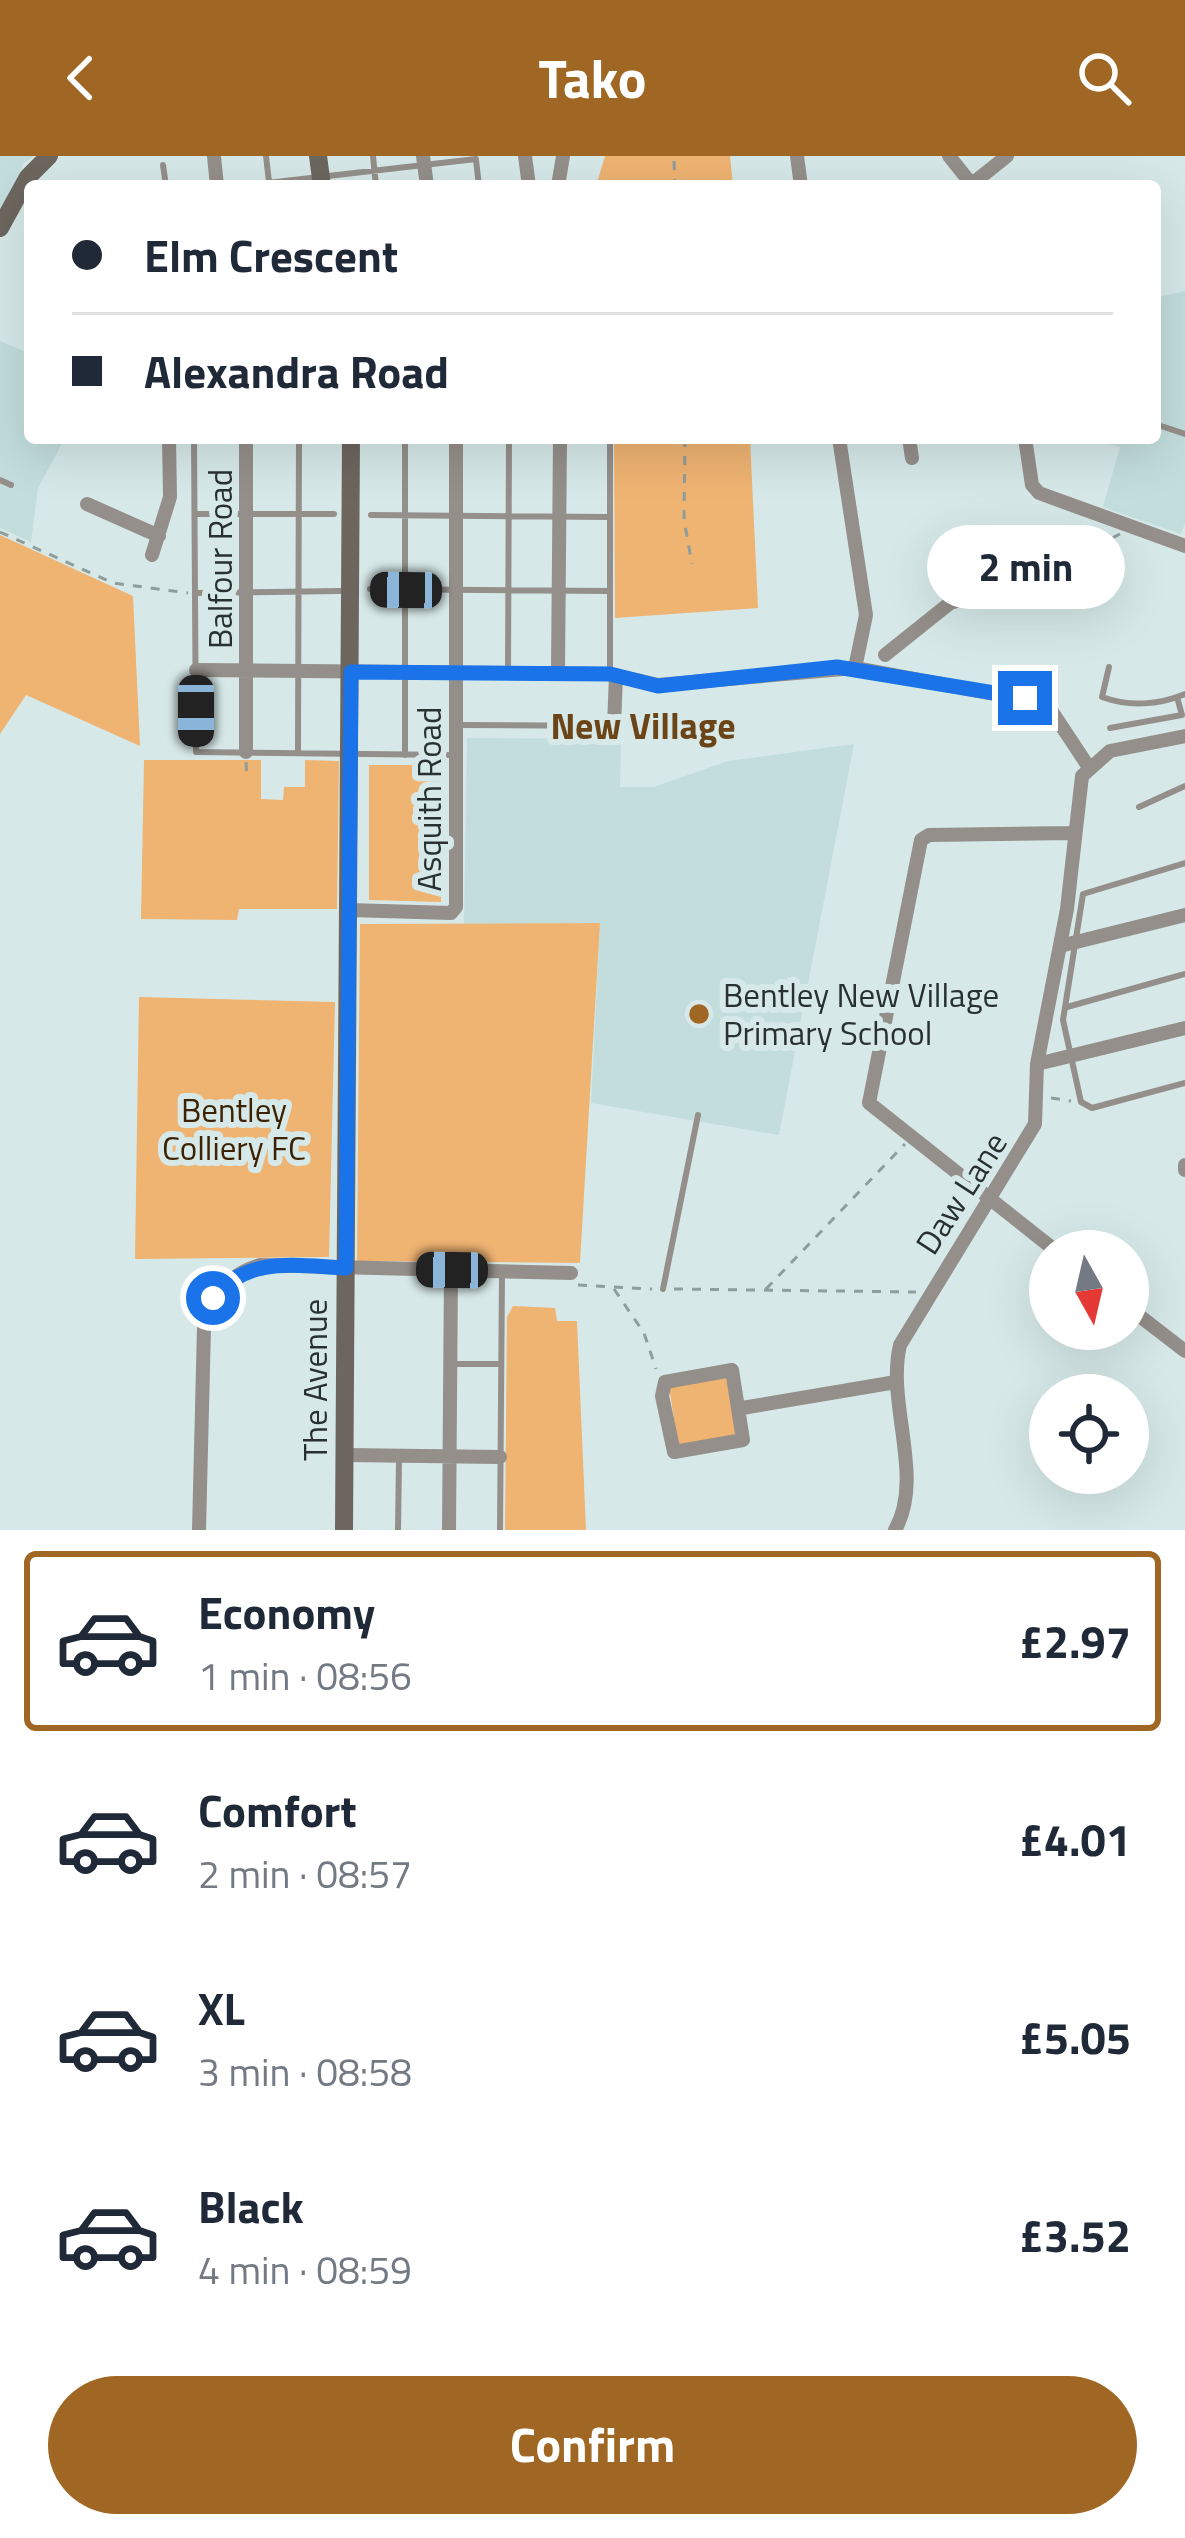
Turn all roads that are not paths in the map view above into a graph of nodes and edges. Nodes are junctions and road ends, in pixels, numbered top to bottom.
1 (50, 156) edge
2 (373, 156) edge
3 (949, 156) edge
4 (1007, 156) edge
5 (476, 158) edge
6 (424, 160) edge
7 (163, 165) dead end
8 (375, 170) junction
9 (26, 180) edge
10 (165, 180) edge
11 (330, 180) edge
12 (376, 180) edge
13 (968, 180) edge
14 (978, 180) edge
15 (24, 184) edge
16 (0, 227) edge
17 (169, 444) edge
18 (192, 444) edge
19 (246, 444) edge
20 (298, 444) edge
21 (351, 444) edge
22 (404, 444) edge
23 (456, 444) edge
24 (509, 444) edge
25 (560, 444) edge
26 (610, 444) edge
27 (840, 444) edge
28 (910, 444) edge
29 (1026, 444) edge
30 (912, 458) dead end
31 (0, 480) edge
32 (11, 485) dead end
33 (86, 503) dead end
34 (248, 513) junction
35 (196, 514) junction
36 (300, 514) junction
37 (334, 514) dead end
38 (371, 515) dead end
39 (406, 515) junction
40 (456, 516) junction
41 (509, 517) junction
42 (560, 517) junction
43 (610, 517) junction
44 (159, 536) junction
45 (1185, 545) edge
46 (1084, 550) road end
47 (152, 555) dead end
48 (370, 589) dead end
49 (299, 590) junction
50 (406, 590) junction
51 (456, 590) junction
52 (340, 591) dead end
53 (508, 591) junction
54 (610, 591) junction
55 (559, 592) junction
56 (196, 593) junction
57 (246, 593) junction
58 (864, 639) junction
59 (885, 655) junction
60 (1109, 667) dead end
61 (855, 668) junction
62 (196, 670) junction
63 (246, 670) junction
64 (299, 671) junction
65 (456, 671) junction
66 (351, 672) junction
67 (406, 672) junction
68 (508, 672) junction
69 (558, 672) junction
70 (887, 673) junction
71 (615, 674) junction
72 (1181, 696) edge
73 (456, 724) junction
74 (614, 726) joint
75 (1110, 728) dead end
76 (1185, 736) edge
77 (246, 752) junction
78 (298, 753) junction
79 (350, 754) junction
80 (405, 754) junction
81 (457, 755) junction
82 (1088, 766) junction
83 (1185, 787) edge
84 (1139, 807) dead end
85 (1072, 833) junction
86 (1185, 862) edge
87 (1070, 863) junction
88 (1083, 894) junction
89 (349, 910) junction
90 (1185, 915) edge
91 (1060, 946) junction
92 (1078, 946) junction
93 (1185, 974) edge
94 (1066, 1007) junction
95 (1185, 1028) edge
96 (1072, 1058) junction
97 (1036, 1064) junction
98 (1185, 1083) edge
99 (698, 1115) dead end
100 (992, 1201) junction
101 (1029, 1230) edge
102 (346, 1268) junction
103 (452, 1270) junction
104 (502, 1270) junction
105 (567, 1273) road end
106 (663, 1289) road end
107 (1149, 1323) edge
108 (1185, 1351) edge
109 (450, 1364) junction
110 (501, 1364) junction
111 (896, 1382) junction
112 (742, 1408) junction
113 (345, 1455) junction
114 (399, 1455) junction
115 (449, 1455) junction
116 (500, 1456) junction
117 (199, 1530) edge
118 (344, 1530) edge
119 (398, 1530) edge
120 (449, 1530) edge
121 (500, 1530) edge
122 (895, 1530) edge

1 - 9 street
2 - 8 lane
3 - 13 street
4 - 14 street
5 - 6 lane
6 - 8 lane
7 - 10 lane
8 - 11 lane
8 - 12 lane
15 - 16 street
17 - 44 street
18 - 35 lane
19 - 34 street, Balfour Road
20 - 36 lane
21 - 66 street, The Avenue
22 - 39 lane
23 - 40 street, Asquith Road
24 - 41 lane
25 - 42 street
26 - 43 lane
27 - 58 street
28 - 30 street
29 - 45 street
31 - 32 lane
33 - 44 street
34 - 35 lane
34 - 36 lane
34 - 57 street, Balfour Road
35 - 56 lane
36 - 37 lane
36 - 49 lane
38 - 39 lane
39 - 40 lane
39 - 50 lane
40 - 41 lane
40 - 51 street, Asquith Road
41 - 42 lane
41 - 53 lane
42 - 43 lane
42 - 55 street
43 - 54 lane
44 - 47 street
46 - 59 street
48 - 50 lane
49 - 52 lane
49 - 57 lane
49 - 64 lane
50 - 51 lane
50 - 67 lane
51 - 53 lane
51 - 65 street, Asquith Road
53 - 55 lane
53 - 68 lane
54 - 55 lane
54 - 71 lane
55 - 69 street
56 - 57 lane
56 - 62 lane
57 - 63 street, Balfour Road
58 - 59 street
58 - 61 street
59 - 70 street
60 - 72 lane
61 - 70 street
61 - 71 street
62 - 63 street
62 - 77 lane
63 - 64 street
63 - 77 street, Balfour Road
64 - 66 street
64 - 78 lane
65 - 67 street
65 - 68 street
65 - 73 street, Asquith Road
66 - 67 street
66 - 79 street, The Avenue
67 - 80 lane
68 - 69 street
69 - 71 street
70 - 82 street
71 - 74 street
72 - 75 lane
73 - 74 lane
73 - 81 street, Asquith Road
76 - 82 street
77 - 78 lane
78 - 79 lane
79 - 80 lane
79 - 89 street, The Avenue
80 - 81 lane
81 - 89 street, Asquith Road
82 - 85 street, Daw Lane
83 - 84 lane
85 - 87 street, Daw Lane
85 - 100 street
86 - 88 lane
87 - 88 lane
87 - 91 street, Daw Lane
88 - 92 lane
89 - 102 street, The Avenue
90 - 92 street
91 - 92 street
91 - 97 street, Daw Lane
92 - 94 lane
93 - 94 lane
94 - 96 lane
95 - 96 street
96 - 97 street
96 - 98 lane
97 - 100 street, Daw Lane
99 - 106 lane
100 - 101 street
100 - 111 street, Daw Lane
102 - 103 street
102 - 113 street, The Avenue
102 - 117 street
103 - 104 street
103 - 109 street
104 - 105 street
104 - 110 lane
107 - 108 street
109 - 110 lane
109 - 115 street
110 - 116 lane
111 - 112 street
111 - 122 street, Daw Lane
112 - 112 street
113 - 114 street
113 - 118 street, The Avenue
114 - 115 street
114 - 119 lane
115 - 116 street
115 - 120 street
116 - 121 lane

